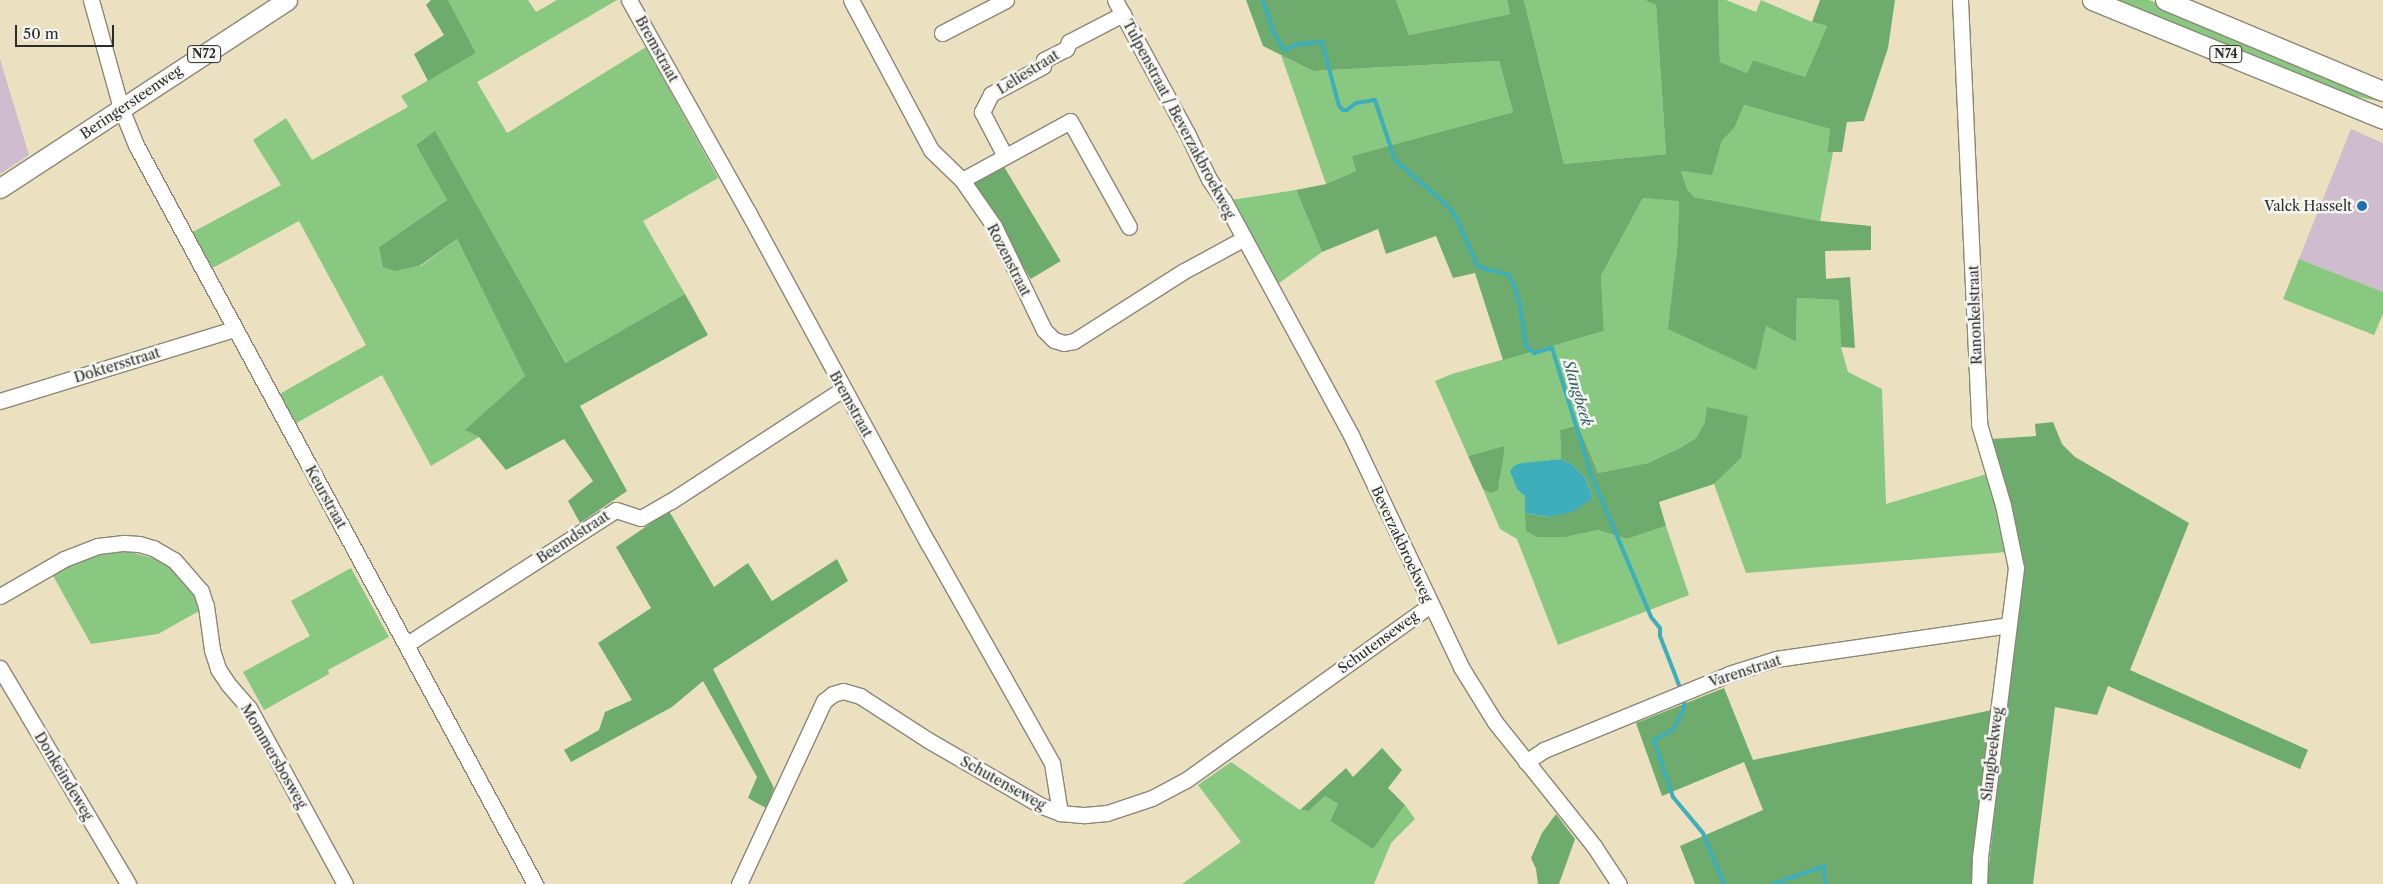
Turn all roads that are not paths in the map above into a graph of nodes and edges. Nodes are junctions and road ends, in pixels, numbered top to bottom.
1 (91, 0) edge
2 (287, 0) edge
3 (629, 0) edge
4 (851, 0) edge
5 (1006, 0) edge
6 (1115, 0) edge
7 (1960, 0) edge
8 (2092, 0) edge
9 (2164, 0) edge
10 (1123, 14) junction
11 (942, 33) dead end
12 (2383, 91) edge
13 (121, 108) junction
14 (2383, 119) edge
15 (1005, 156) junction
16 (962, 180) junction
17 (0, 188) edge
18 (1129, 227) dead end
19 (1243, 239) junction
20 (234, 329) junction
21 (843, 389) junction
22 (0, 401) edge
23 (0, 596) edge
24 (1430, 605) junction
25 (2008, 625) junction
26 (407, 644) junction
27 (0, 668) edge
28 (1526, 762) junction
29 (1060, 813) junction
30 (128, 884) edge
31 (345, 884) edge
32 (535, 884) edge
33 (739, 884) edge
34 (1619, 884) edge
35 (1979, 884) edge

1 - 13 street, Keurstraat
2 - 13 main road, Beringersteenweg / N72
3 - 21 street, Bremstraat
4 - 16 street, Rozenstraat
5 - 11 street
6 - 10 street, Tulpenstraat / Beverzakbroekweg
7 - 25 street, Ranonkelstraat
8 - 14 main road, N74
9 - 12 main road, N74
10 - 15 street, Leliestraat
10 - 19 street, Tulpenstraat / Beverzakbroekweg
13 - 17 main road, Beringersteenweg / N72
13 - 20 street, Keurstraat
15 - 16 street
15 - 18 street
16 - 19 street, Rozenstraat
19 - 24 street, Beverzakbroekweg
20 - 22 street, Doktersstraat
20 - 26 street, Keurstraat
21 - 26 street, Beemdstraat
21 - 29 street, Bremstraat
23 - 31 street, Mommersbosweg
24 - 28 street, Beverzakbroekweg
24 - 29 street, Schutenseweg
25 - 28 street, Varenstraat
25 - 35 street, Slangbeekweg
26 - 32 street, Keurstraat
27 - 30 street, Donkeindeweg
28 - 34 street, Beverzakbroekweg
29 - 33 street, Schutenseweg

